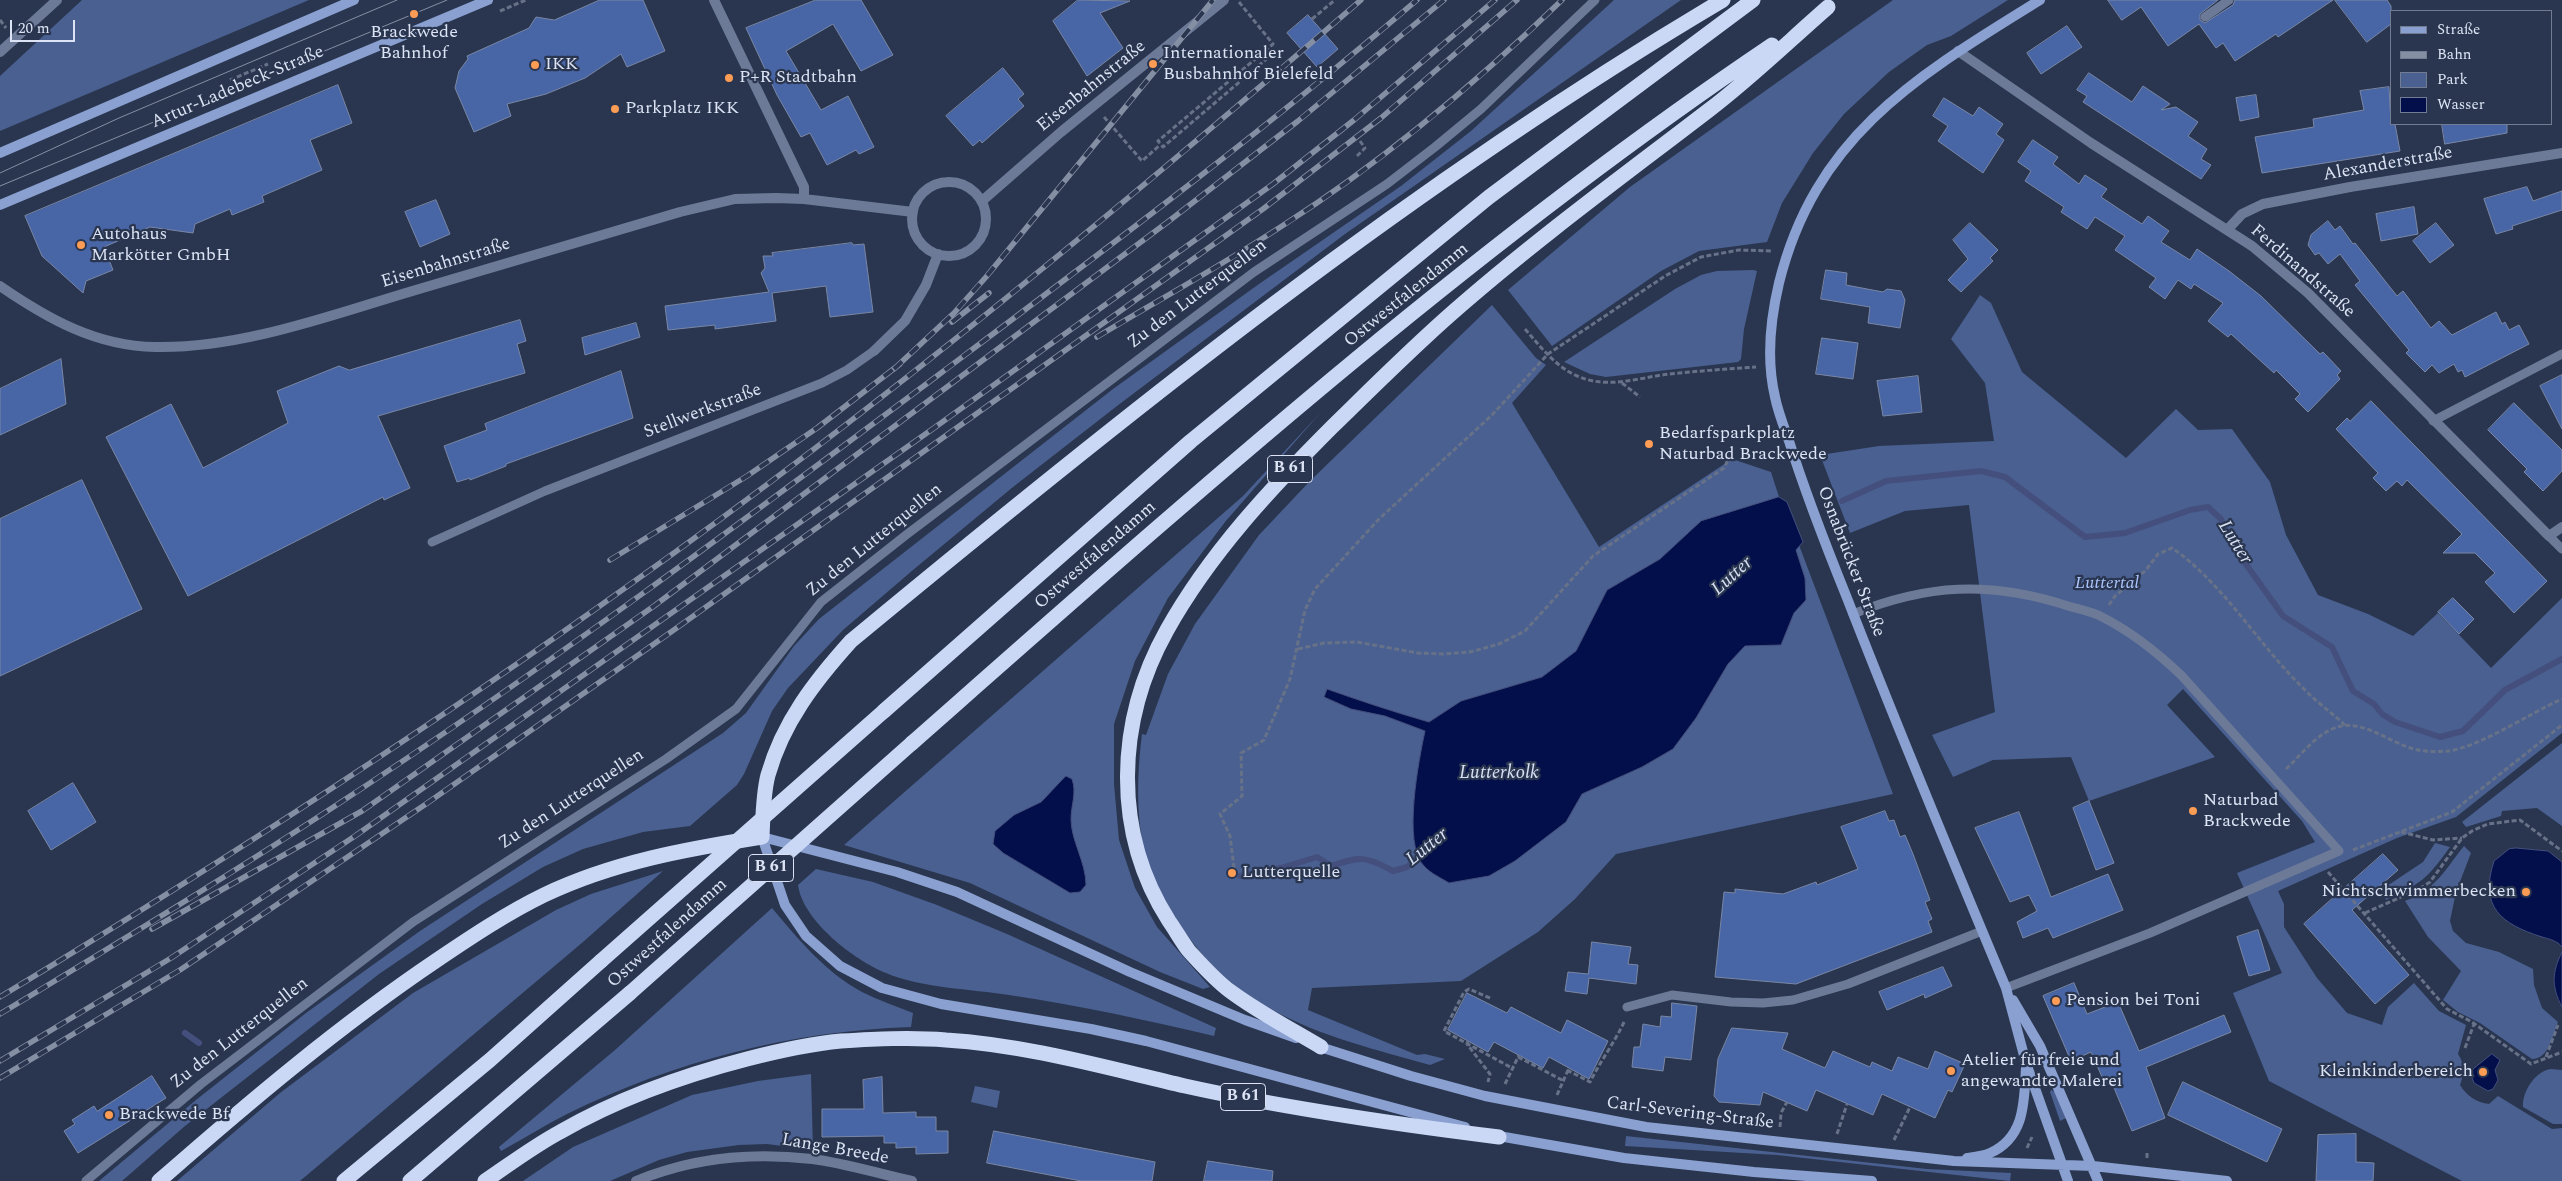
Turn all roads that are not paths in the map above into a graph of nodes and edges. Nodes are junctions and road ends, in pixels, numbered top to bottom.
1 (57, 0) edge
2 (354, 0) edge
3 (488, 0) edge
4 (714, 0) edge
5 (1224, 0) edge
6 (1595, 0) edge
7 (1723, 0) edge
8 (1753, 0) edge
9 (2040, 0) edge
10 (2229, 0) edge
11 (1833, 4) edge
12 (2205, 17) dead end
13 (1958, 51) junction
14 (0, 52) edge
15 (0, 153) edge
16 (2562, 153) edge
17 (804, 199) junction
18 (982, 201) junction
19 (0, 205) edge
20 (913, 212) junction
21 (2228, 229) junction
22 (938, 254) junction
23 (0, 286) edge
24 (874, 351) joint
25 (2562, 354) edge
26 (2433, 420) junction
27 (2562, 527) edge
28 (2549, 536) junction
29 (432, 542) dead end
30 (2562, 548) edge
31 (1853, 614) junction
32 (762, 837) junction
33 (1982, 930) junction
34 (2006, 988) junction
35 (1627, 1007) dead end
36 (1321, 1047) junction
37 (2026, 1063) junction
38 (1499, 1137) junction
39 (1954, 1161) junction
40 (2064, 1166) junction
41 (2093, 1166) junction
42 (86, 1181) edge
43 (159, 1181) edge
44 (344, 1181) edge
45 (410, 1181) edge
46 (485, 1181) edge
47 (636, 1181) edge
48 (912, 1181) edge
49 (1872, 1181) edge
50 (2068, 1181) edge
51 (2098, 1181) edge
52 (2228, 1181) edge

1 - 14 street
2 - 15 main road, Artur-Ladebeck-Straße
3 - 19 main road, Artur-Ladebeck-Straße
4 - 17 street
5 - 18 street, Eisenbahnstraße
6 - 42 lane, Zu den Lutterquellen
7 - 32 highway
8 - 44 highway, Ostwestfalendamm / B 61, bridge
9 - 13 main road, Osnabrücker Straße
10 - 12 lane
11 - 36 highway, B 61
11 - 45 highway, Ostwestfalendamm / B 61, bridge
13 - 21 street, Ferdinandstraße
13 - 31 main road, Osnabrücker Straße
16 - 21 street, Alexanderstraße
17 - 20 street, Eisenbahnstraße
17 - 23 street, Eisenbahnstraße
18 - 20 street
18 - 22 street
20 - 22 street
21 - 26 street, Ferdinandstraße
22 - 24 street, Stellwerkstraße
24 - 29 lane, Stellwerkstraße
25 - 26 lane
26 - 28 street, Ferdinandstraße
27 - 28 street
28 - 30 lane
31 - 33 main road, Osnabrücker Straße
31 - 34 lane
32 - 36 main road, Carl-Severing-Straße
32 - 38 main road
32 - 43 highway
33 - 34 main road, Osnabrücker Straße
33 - 35 lane
34 - 37 main road, Osnabrücker Straße
34 - 41 main road, Osnabrücker Straße
36 - 39 main road, Carl-Severing-Straße
37 - 39 main road
37 - 40 main road, Osnabrücker Straße
38 - 46 highway, B 61
38 - 49 main road
39 - 40 main road, Carl-Severing-Straße
40 - 41 main road, Carl-Severing-Straße
40 - 50 main road, Osnabrücker Straße
41 - 51 main road, Osnabrücker Straße
41 - 52 main road
47 - 48 street, Lange Breede

